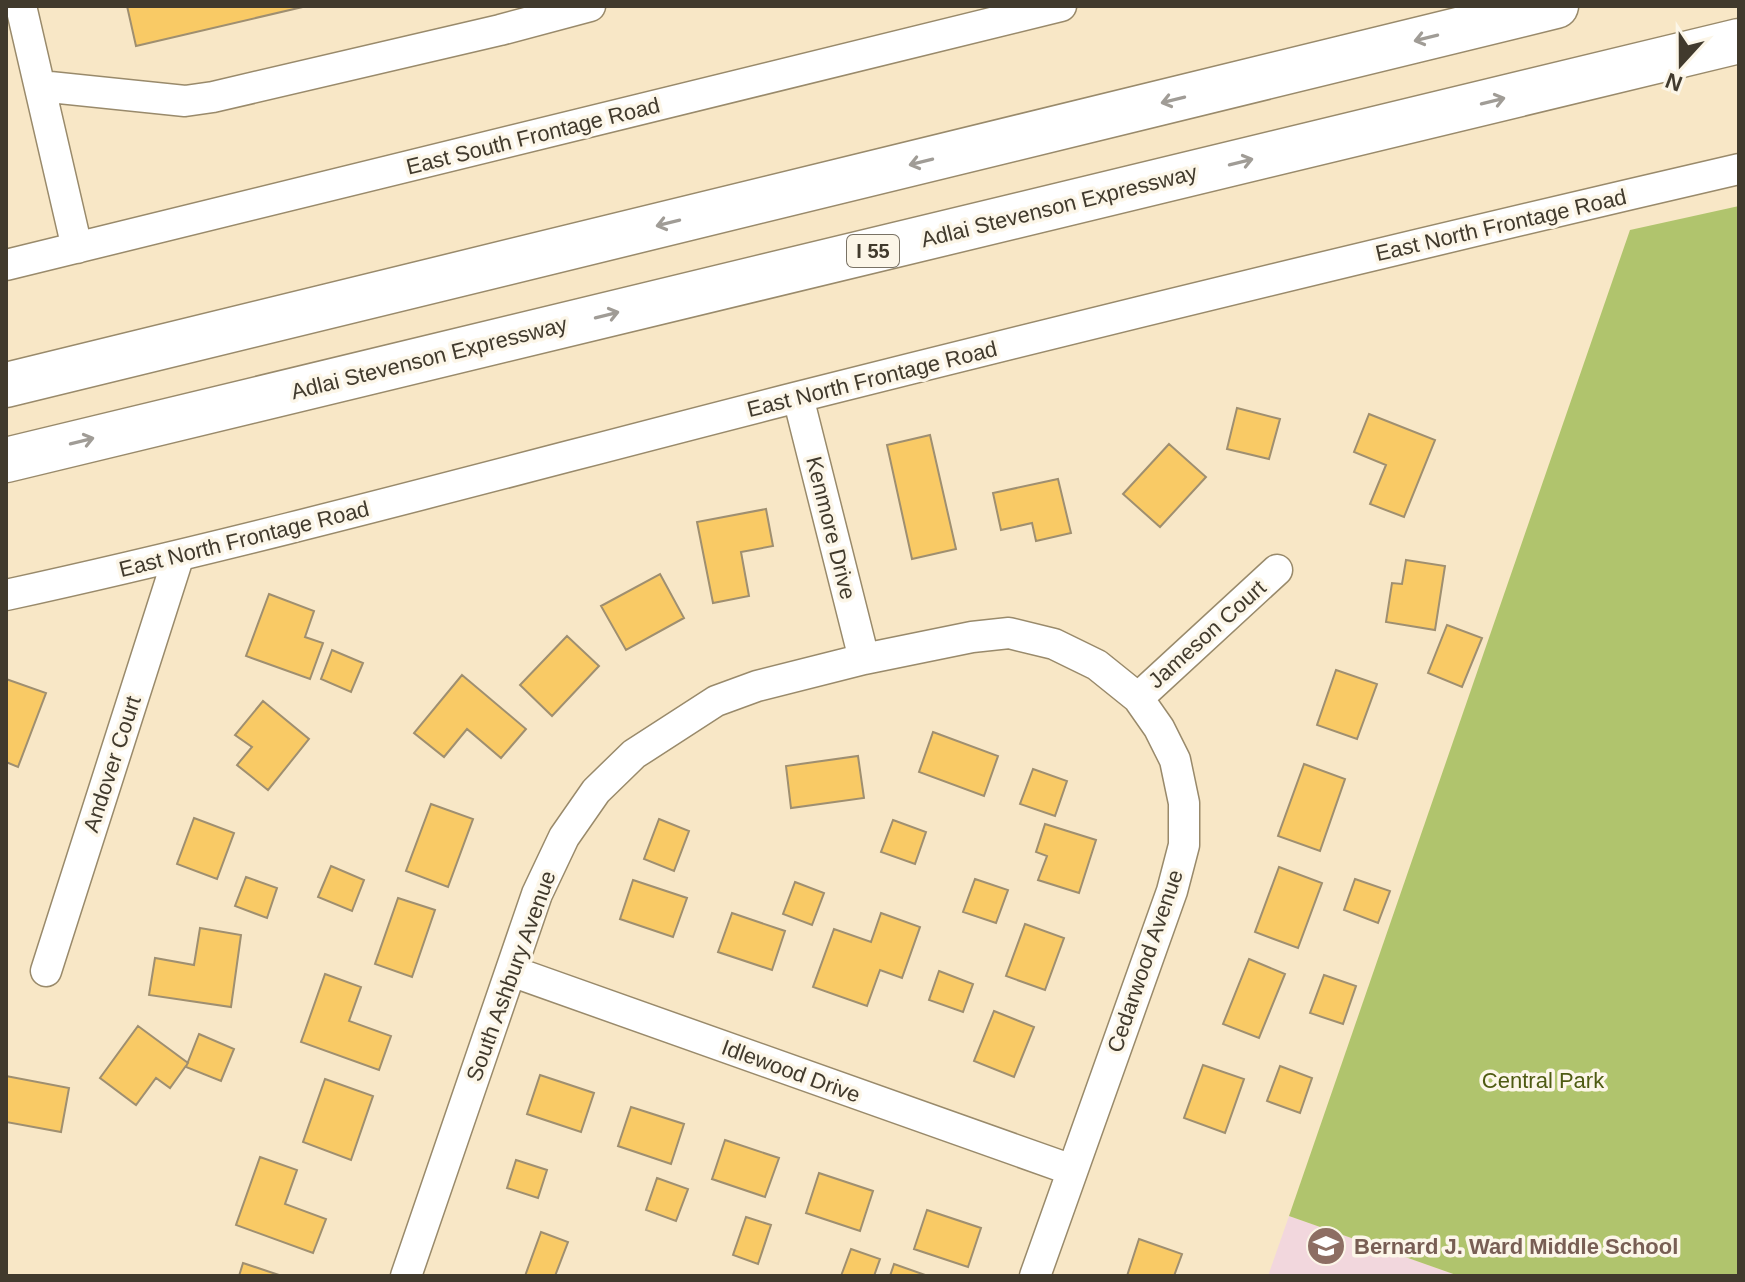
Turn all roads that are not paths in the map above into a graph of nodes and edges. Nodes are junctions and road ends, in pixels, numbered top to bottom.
1 (21, 6) edge
2 (590, 6) edge
3 (1061, 6) edge
4 (1556, 6) edge
5 (1739, 41) edge
6 (18, 50) edge
7 (40, 86) junction
8 (1739, 169) edge
9 (77, 248) junction
10 (6, 265) edge
11 (6, 385) edge
12 (798, 397) junction
13 (6, 460) edge
14 (178, 558) junction
15 (1277, 570) dead end
16 (6, 595) edge
17 (864, 659) junction
18 (1138, 698) junction
19 (46, 971) dead end
20 (511, 971) junction
21 (1072, 1170) junction
22 (406, 1276) edge
23 (1035, 1276) edge

1 - 6 street
2 - 7 street
3 - 9 street, East South Frontage Road
4 -> 11 highway
13 -> 5 highway, Adlai Stevenson Expressway / I 55
6 - 7 street
7 - 9 street
8 - 12 street, East North Frontage Road
9 - 10 street, East South Frontage Road
12 - 14 street, East North Frontage Road
12 - 17 street, Kenmore Drive
14 - 16 street, East North Frontage Road
14 - 19 street, Andover Court
15 - 18 street, Jameson Court
17 - 18 street, Cedarwood Avenue
17 - 20 street, South Ashbury Avenue
18 - 21 street, Cedarwood Avenue
20 - 21 street, Idlewood Drive
20 - 22 street, South Ashbury Avenue
21 - 23 street, Cedarwood Avenue

